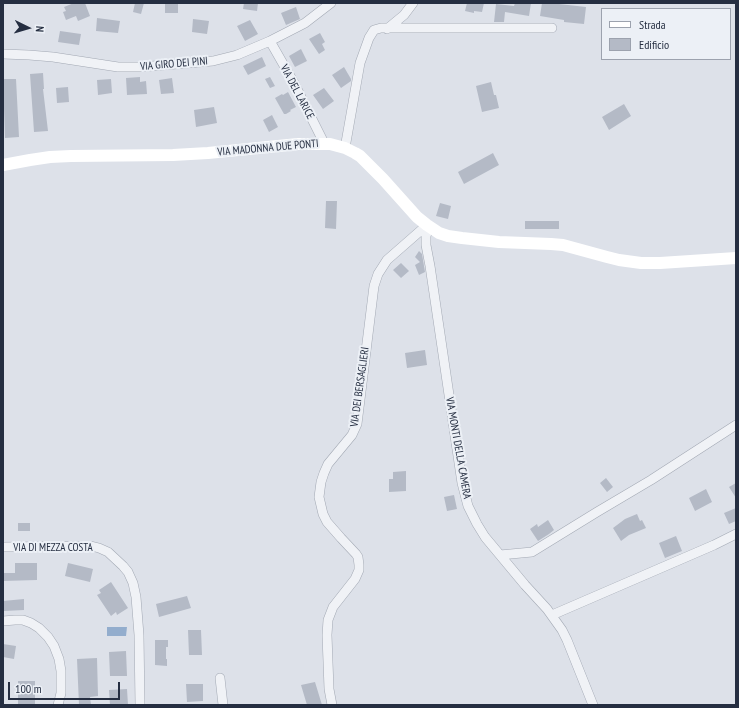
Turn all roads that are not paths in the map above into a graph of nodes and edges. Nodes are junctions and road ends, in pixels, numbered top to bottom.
1 (331, 3) edge
2 (413, 3) edge
3 (387, 28) junction
4 (552, 28) dead end
5 (270, 41) junction
6 (3, 54) edge
7 (324, 143) junction
8 (345, 148) junction
9 (3, 165) edge
10 (428, 226) junction
11 (736, 258) edge
12 (736, 425) edge
13 (736, 534) edge
14 (3, 547) edge
15 (500, 555) junction
16 (552, 616) junction
17 (3, 621) edge
18 (220, 678) dead end
19 (58, 705) edge
20 (140, 705) edge
21 (223, 705) edge
22 (332, 705) edge
23 (593, 705) edge

1 - 5 street, VIA GIRO DEI PINI
2 - 3 street
3 - 4 street
3 - 8 street
5 - 6 street, VIA GIRO DEI PINI
5 - 7 street, VIA DEL LARICE
7 - 8 main road, VIA MADONNA DUE PONTI
7 - 9 main road, VIA MADONNA DUE PONTI
8 - 10 main road, VIA MADONNA DUE PONTI
10 - 11 main road, VIA MADONNA DUE PONTI
10 - 15 street, VIA MONTI DELLA CAMERA
10 - 22 street, VIA DEI BERSAGLIERI
12 - 15 street
13 - 16 street
14 - 20 street, VIA DI MEZZA COSTA
15 - 16 street, VIA MONTI DELLA CAMERA
16 - 23 street, VIA MONTI DELLA CAMERA
17 - 19 street
18 - 21 street

